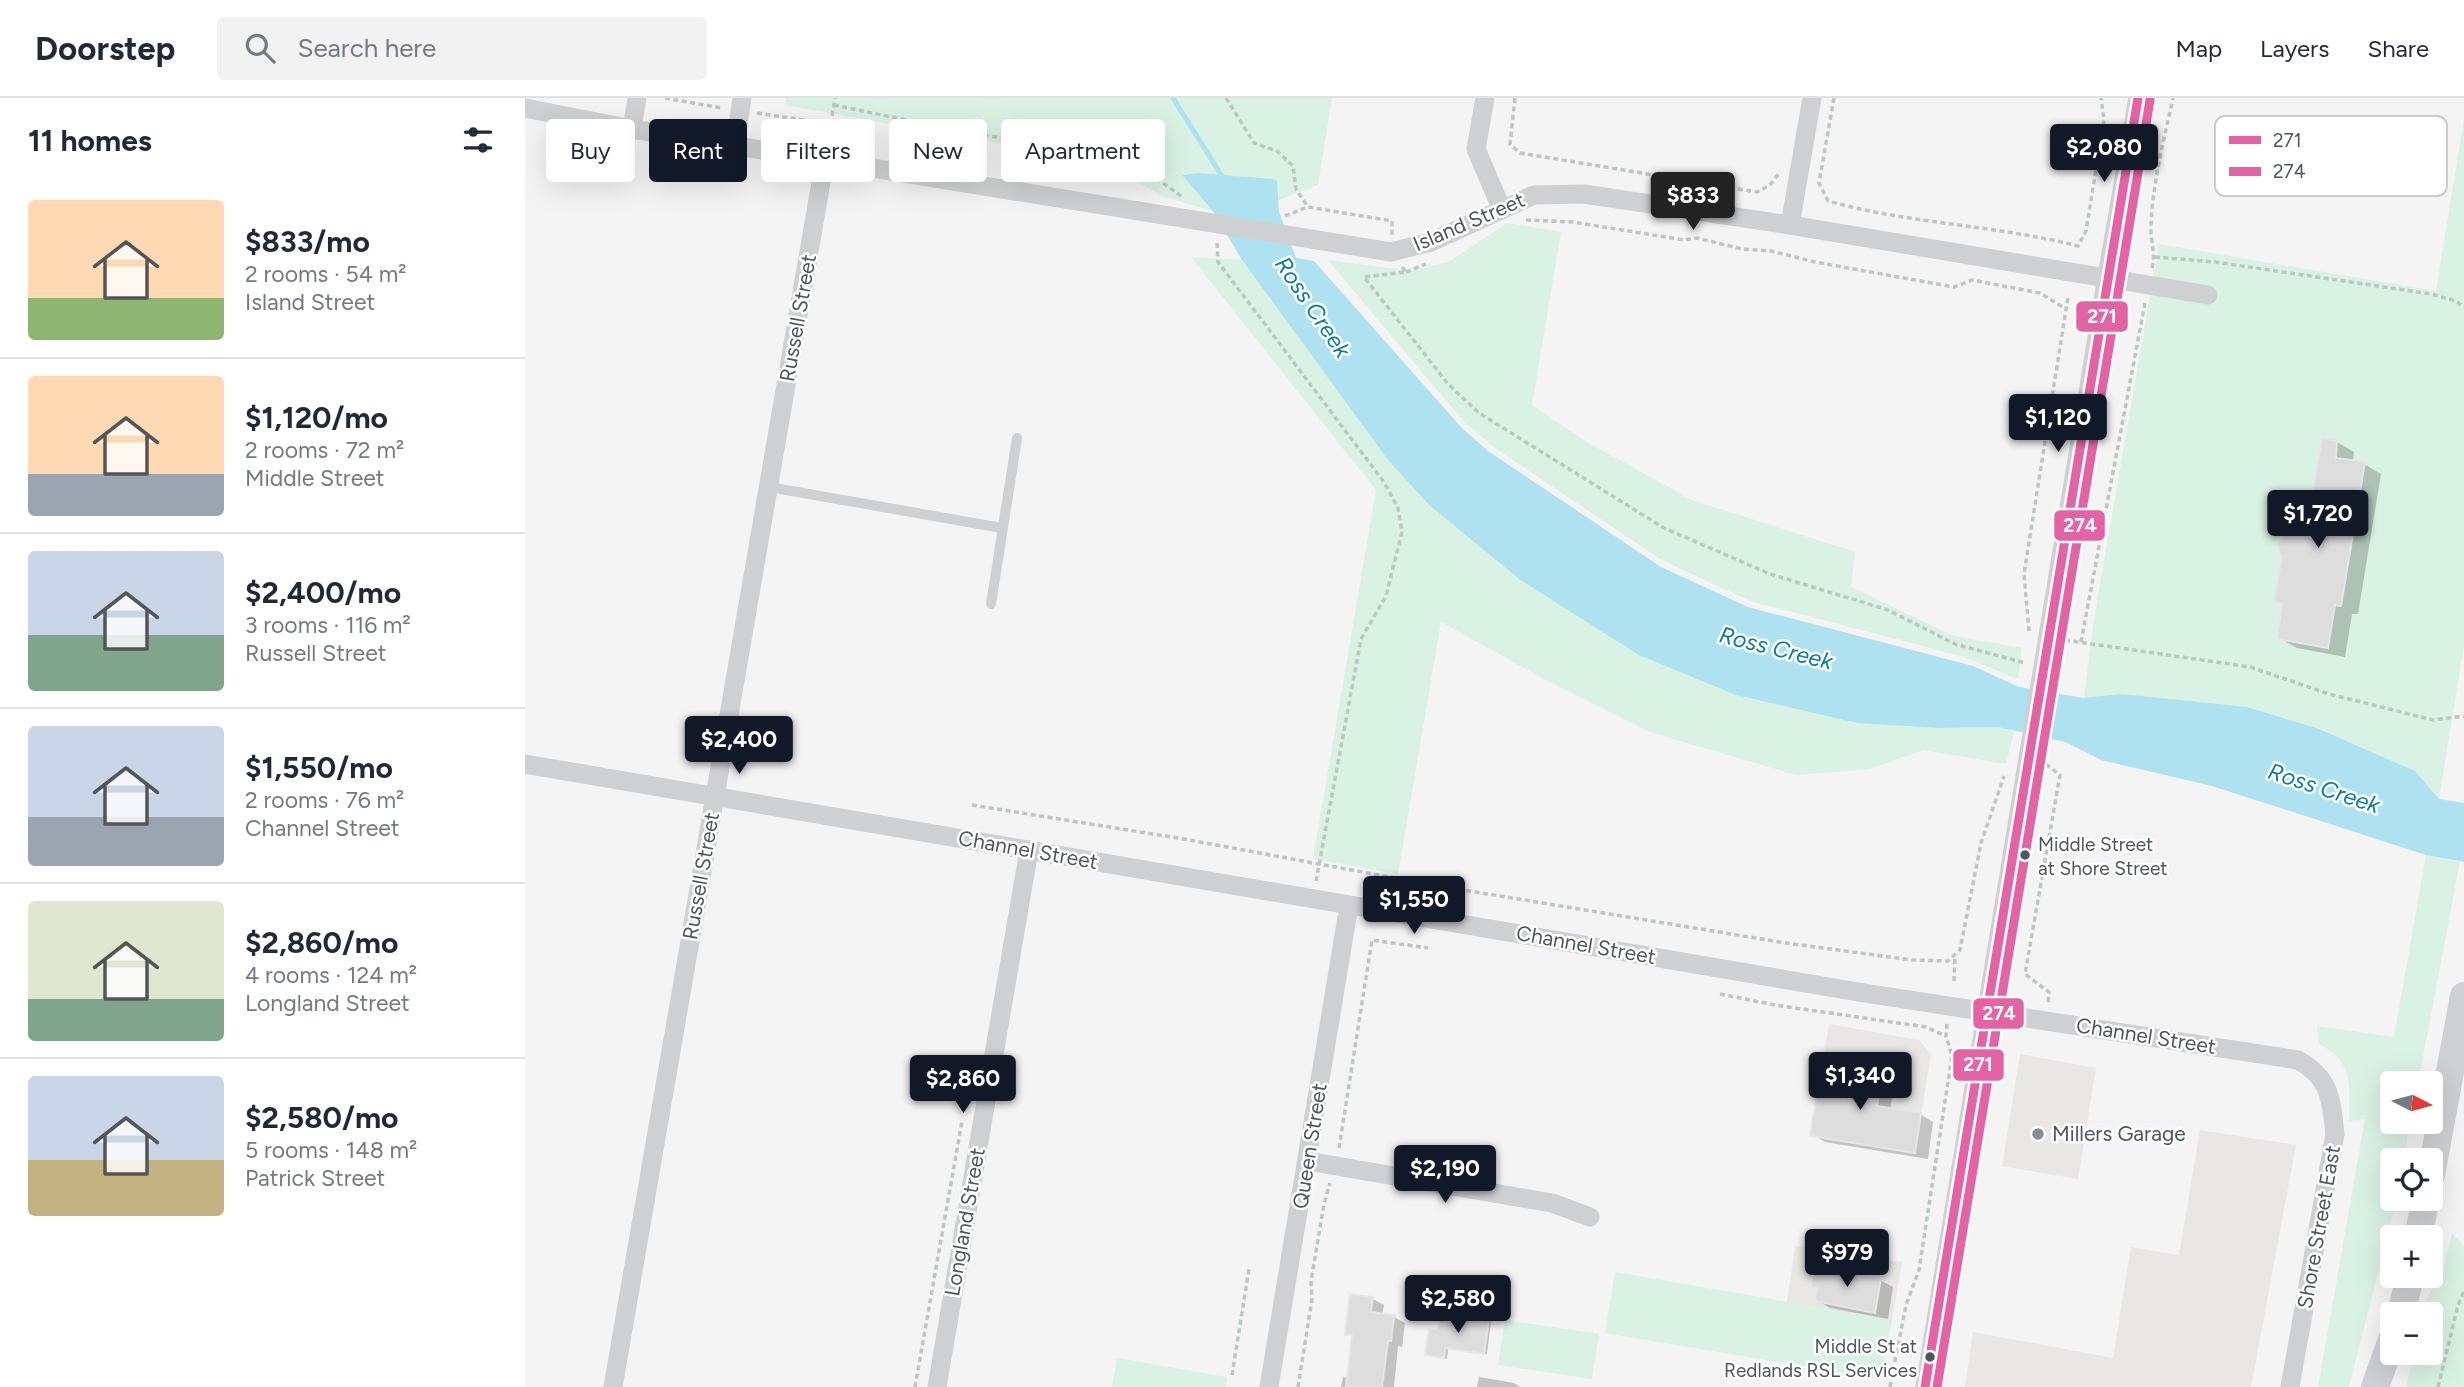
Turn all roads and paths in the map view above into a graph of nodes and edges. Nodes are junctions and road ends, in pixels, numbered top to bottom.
1 (638, 98) edge
2 (743, 98) edge
3 (835, 98) edge
4 (1226, 98) edge
5 (1485, 98) edge
6 (1515, 98) edge
7 (1812, 98) edge
8 (1834, 98) edge
9 (2101, 98) edge
10 (2138, 98) edge
11 (2173, 98) edge
12 (526, 105) edge
13 (834, 105) junction
14 (588, 119) edge
15 (634, 119) edge
16 (739, 119) edge
17 (832, 119) edge
18 (875, 167) edge
19 (1781, 171) dead end
20 (821, 182) edge
21 (1190, 204) dead end
22 (1308, 207) junction
23 (1501, 210) junction
24 (1281, 218) dead end
25 (1523, 220) dead end
26 (1216, 224) junction
27 (1790, 225) junction
28 (1391, 252) junction
29 (2155, 257) junction
30 (1431, 262) dead end
31 (1406, 272) junction
32 (2107, 276) junction
33 (2149, 284) junction
34 (2208, 295) dead end
35 (2068, 297) dead end
36 (2464, 307) edge
37 (2066, 309) junction
38 (1017, 438) dead end
39 (769, 487) junction
40 (1002, 528) junction
41 (991, 604) dead end
42 (2049, 637) junction
43 (2081, 642) junction
44 (2028, 643) dead end
45 (2028, 653) dead end
46 (2464, 716) edge
47 (2035, 759) junction
48 (525, 764) edge
49 (2005, 773) dead end
50 (715, 797) junction
51 (972, 805) dead end
52 (1029, 850) junction
53 (1319, 865) junction
54 (1313, 899) junction
55 (1349, 905) junction
56 (1428, 948) dead end
57 (1955, 954) junction
58 (1954, 981) dead end
59 (1720, 994) dead end
60 (2464, 996) edge
61 (1949, 1004) junction
62 (1986, 1010) junction
63 (2046, 1020) junction
64 (1945, 1036) junction
65 (2316, 1070) joint
66 (2436, 1148) edge
67 (1307, 1161) junction
68 (1336, 1166) junction
69 (1590, 1217) dead end
70 (1249, 1269) dead end
71 (2464, 1291) edge
72 (2383, 1365) edge
73 (2392, 1365) edge
74 (1232, 1375) dead end
75 (613, 1387) edge
76 (937, 1387) edge
77 (1269, 1387) edge
78 (1298, 1387) edge
79 (1890, 1387) edge
80 (1925, 1387) edge
81 (2290, 1387) edge
82 (2375, 1387) edge
83 (2388, 1387) edge
84 (2438, 1387) edge

1 - 15 street
2 - 16 street
3 - 13 path
4 - 22 path
5 - 23 street
6 - 19 path
7 - 27 street
8 - 9 path
10 - 32 street
11 - 29 path
12 - 14 street, Island Street
13 - 17 path
13 - 21 path
18 - 26 street, Island Street
20 - 39 street, Russell Street
22 - 24 path
22 - 28 path
23 - 27 street, Island Street
23 - 28 street, Island Street
25 - 37 path
26 - 28 street, Island Street
26 - 53 path
27 - 32 street, Island Street
28 - 31 path
29 - 33 path
29 - 36 path
30 - 31 path
31 - 45 path
32 - 33 street, Island Street
32 - 42 street
33 - 34 street, Island Street
33 - 43 path
35 - 37 path
37 - 44 path
38 - 40 lane
39 - 40 lane
39 - 50 street, Russell Street
40 - 41 lane
42 - 43 path
42 - 47 street
43 - 46 path
47 - 62 street
47 - 63 path
48 - 50 street, Channel Street
49 - 57 path
50 - 52 street, Channel Street
50 - 75 street, Russell Street
51 - 53 path
52 - 54 street, Channel Street
52 - 76 street, Longland Street
53 - 54 path
53 - 57 path
54 - 55 street, Channel Street
55 - 61 street, Channel Street
55 - 67 street, Queen Street
56 - 68 path
57 - 58 path
59 - 64 path
60 - 66 main road
61 - 62 street, Channel Street
61 - 64 path
62 - 63 street, Channel Street
62 - 80 street
63 - 65 street, Channel Street
64 - 79 path
65 - 81 street, Shore Street East
67 - 68 street
67 - 77 street, Queen Street
68 - 69 street
68 - 78 path
70 - 74 path
71 - 84 path
72 - 82 main road
73 - 83 main road

